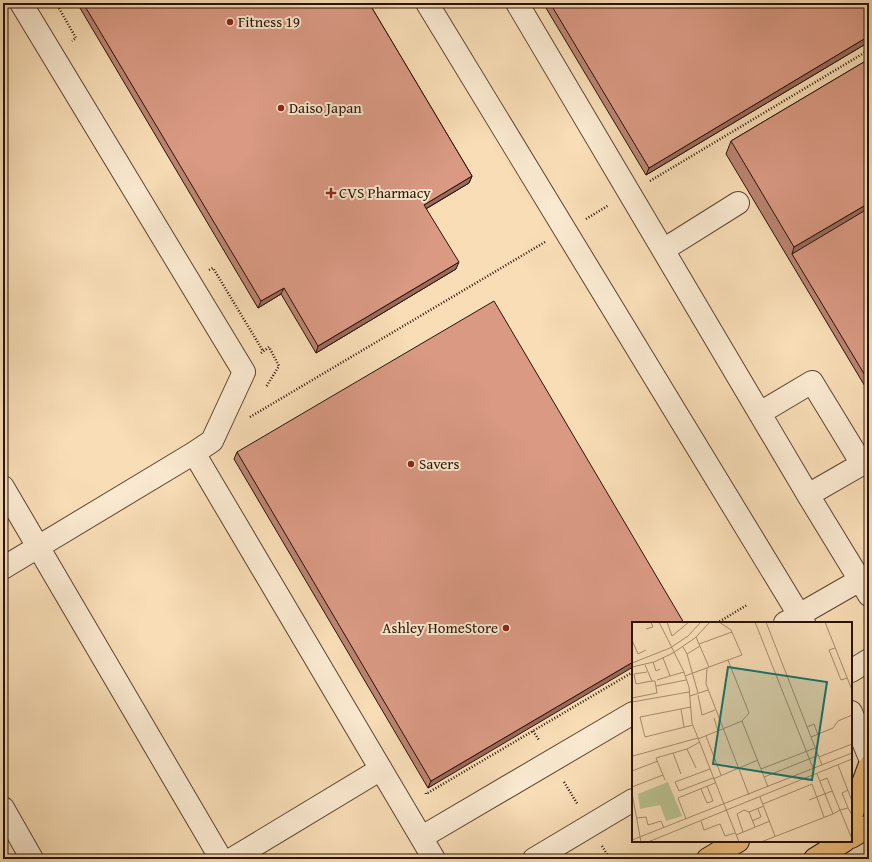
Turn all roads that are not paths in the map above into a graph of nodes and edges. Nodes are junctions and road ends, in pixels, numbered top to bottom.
1 (22, 3) edge
2 (427, 3) edge
3 (517, 3) edge
4 (738, 203) dead end
5 (664, 250) junction
6 (760, 413) junction
7 (194, 453) junction
8 (865, 462) edge
9 (3, 487) edge
10 (808, 494) junction
11 (38, 547) junction
12 (3, 568) edge
13 (864, 587) edge
14 (796, 620) edge
15 (869, 660) edge
16 (852, 670) edge
17 (632, 714) edge
18 (852, 714) edge
19 (869, 756) edge
20 (869, 762) edge
21 (869, 767) edge
22 (381, 769) junction
23 (852, 772) edge
24 (632, 801) edge
25 (3, 808) edge
26 (852, 813) edge
27 (869, 826) edge
28 (852, 836) edge
29 (422, 837) junction
30 (736, 842) edge
31 (841, 842) edge
32 (32, 859) edge
33 (221, 859) edge
34 (232, 859) edge
35 (434, 859) edge
36 (534, 859) edge
37 (708, 859) edge
38 (815, 859) edge

1 - 7 lane
2 - 14 lane
3 - 5 lane
4 - 5 lane
5 - 6 lane
6 - 8 lane
6 - 10 lane
7 - 11 lane
7 - 22 lane
8 - 10 lane
9 - 11 lane
10 - 13 lane
11 - 12 lane
11 - 33 lane
13 - 14 lane
15 - 16 lane
17 - 29 lane
18 - 19 lane
20 - 23 main road
21 - 26 main road
22 - 29 lane
22 - 34 lane
24 - 36 lane
25 - 32 lane
27 - 28 main road
29 - 35 lane
30 - 37 main road
31 - 38 main road

